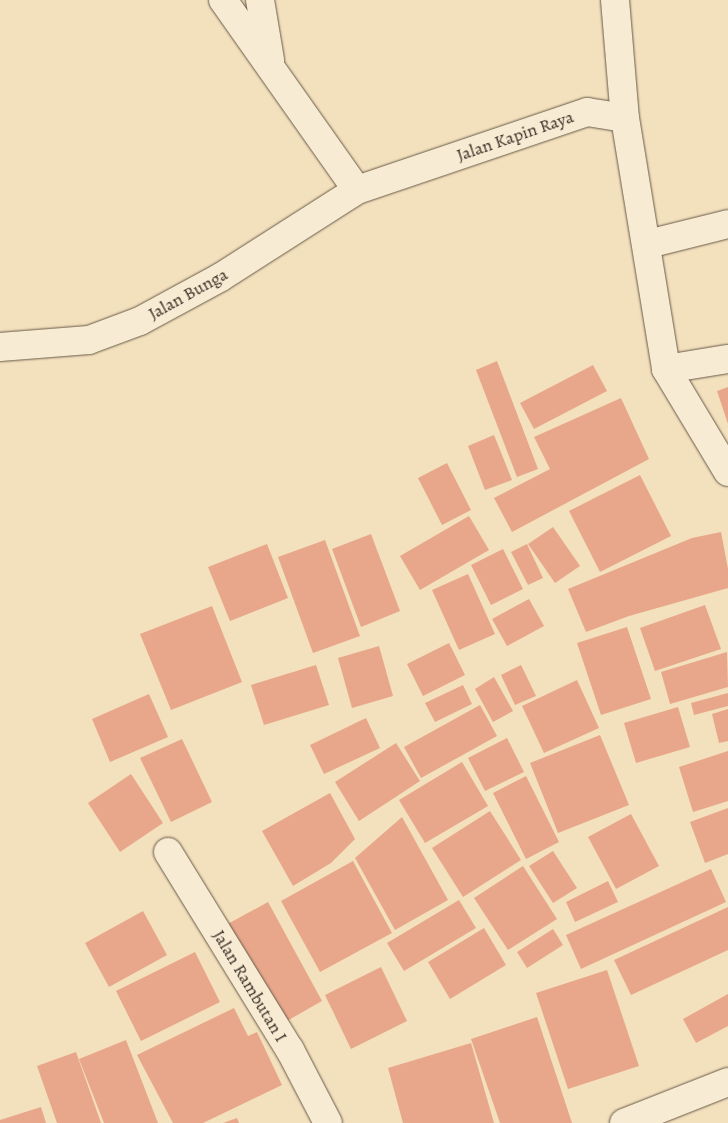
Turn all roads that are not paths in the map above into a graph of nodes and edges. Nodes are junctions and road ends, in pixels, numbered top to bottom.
1 (222, 0) edge
2 (260, 0) edge
3 (616, 0) edge
4 (271, 65) junction
5 (625, 118) junction
6 (357, 190) junction
7 (728, 224) edge
8 (648, 244) junction
9 (0, 347) edge
10 (728, 359) edge
11 (666, 369) junction
12 (728, 472) edge
13 (168, 852) dead end
14 (728, 1082) edge
15 (328, 1123) edge
16 (624, 1123) edge

1 - 4 street
2 - 4 street
3 - 5 street
4 - 6 street
5 - 6 street, Jalan Kapin Raya
5 - 8 street
6 - 9 street, Jalan Bunga
7 - 8 street
8 - 11 street
10 - 11 street
11 - 12 street
13 - 15 street, Jalan Rambutan I
14 - 16 street

